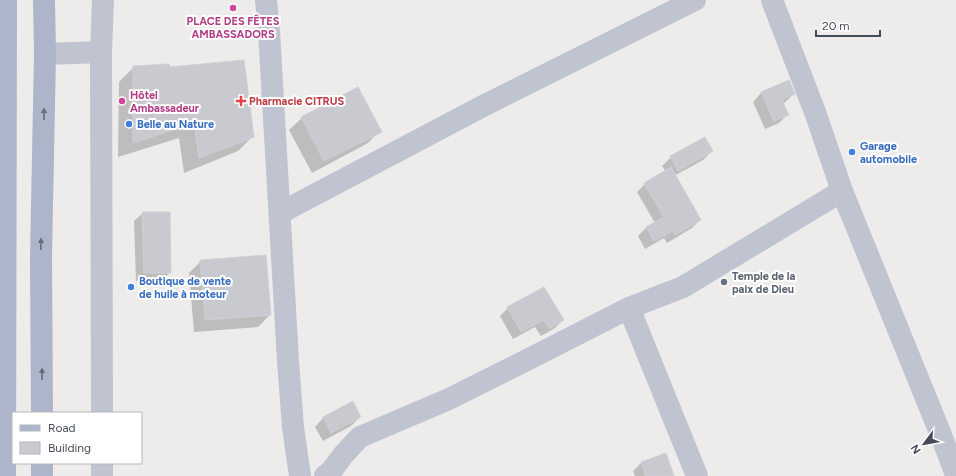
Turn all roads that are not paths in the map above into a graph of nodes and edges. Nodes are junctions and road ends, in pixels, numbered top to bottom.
1 (6, 0) edge
2 (44, 0) edge
3 (103, 0) edge
4 (266, 0) edge
5 (695, 0) edge
6 (772, 0) edge
7 (101, 52) junction
8 (45, 54) junction
9 (842, 191) junction
10 (280, 213) junction
11 (629, 308) junction
12 (42, 412) edge
13 (102, 412) edge
14 (949, 431) edge
15 (42, 464) edge
16 (102, 464) edge
17 (956, 475) edge
18 (5, 476) edge
19 (42, 476) edge
20 (102, 476) edge
21 (300, 476) edge
22 (325, 476) edge
23 (697, 476) edge

1 - 18 main road
2 - 8 main road
3 - 7 street
4 - 10 street
5 - 10 street
6 - 9 street
7 - 8 street
7 - 13 street
12 -> 8 main road
9 - 11 street
9 - 14 street
10 - 21 street
11 - 22 street
11 - 23 street
14 - 17 street
15 - 19 main road
16 - 20 street

